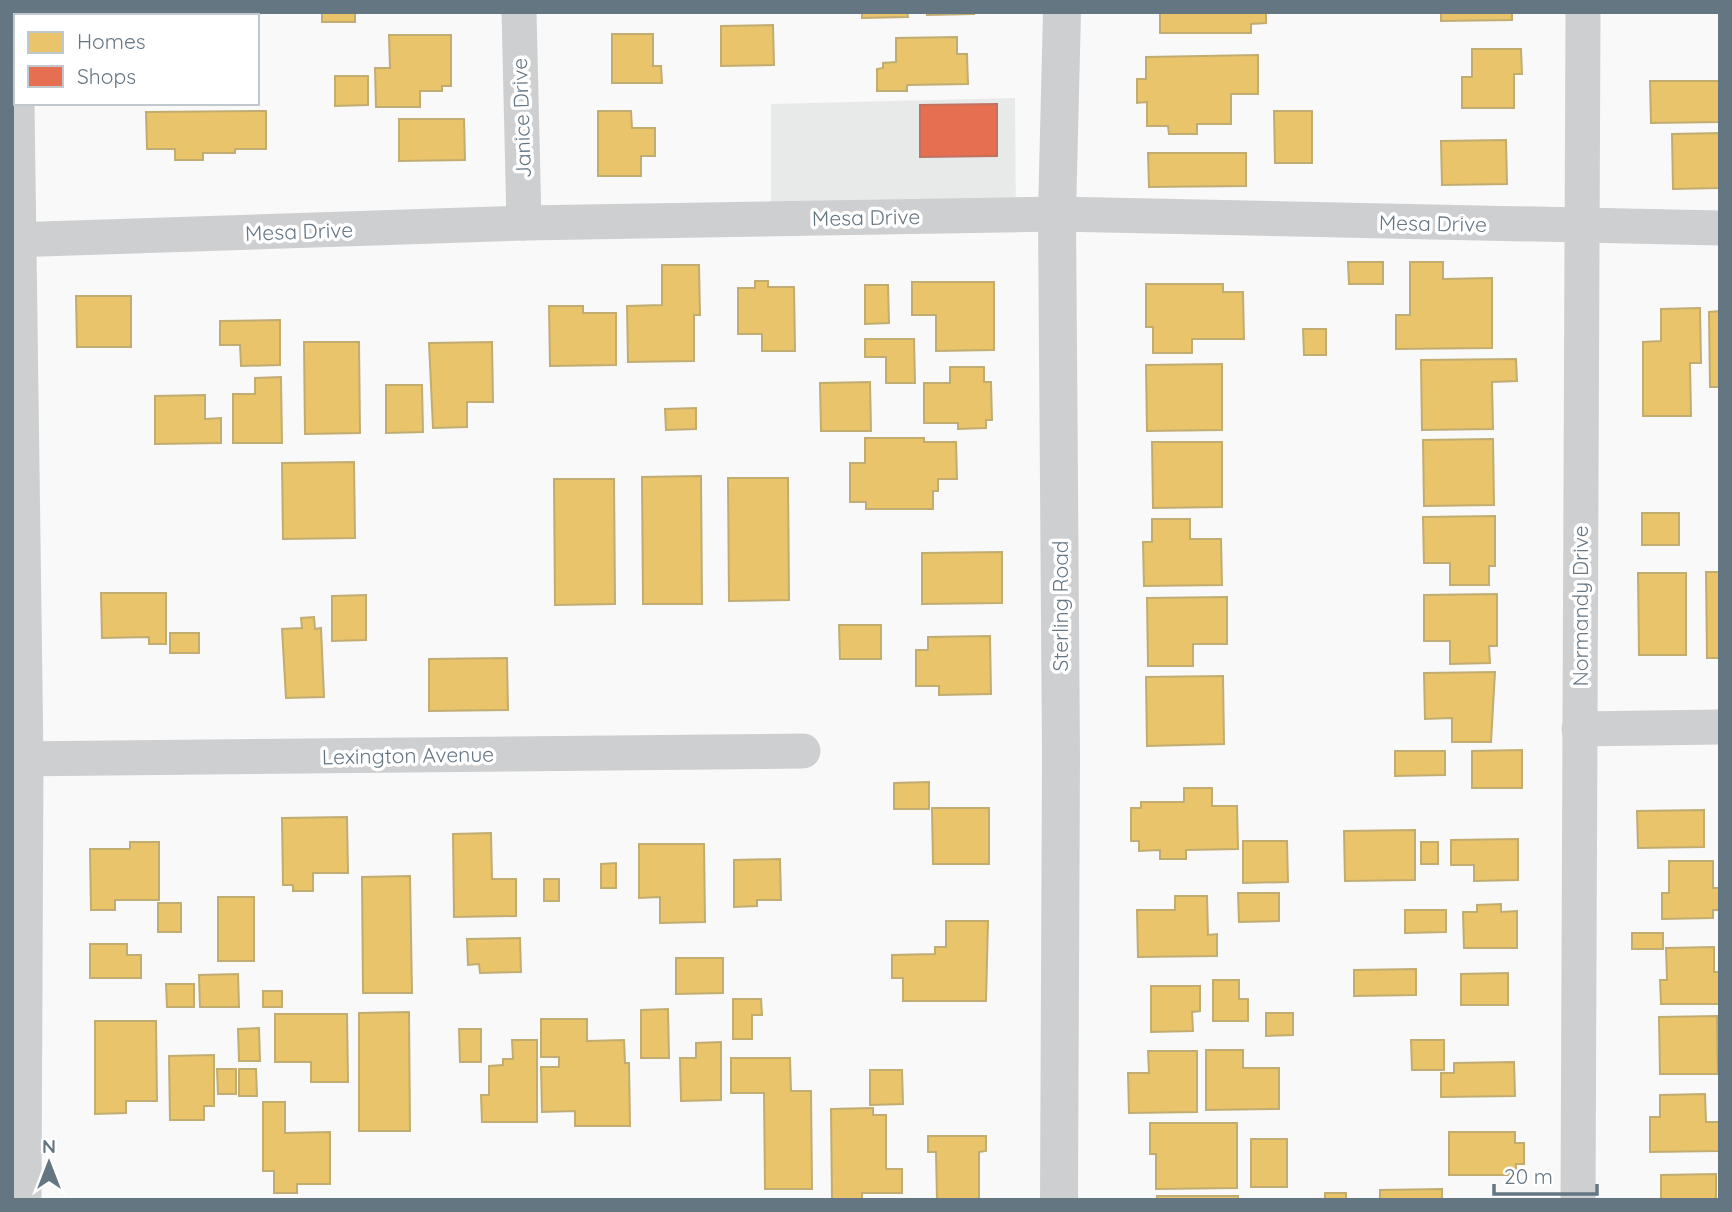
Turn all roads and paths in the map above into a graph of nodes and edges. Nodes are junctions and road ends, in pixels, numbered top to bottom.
1 (519, 12) edge
2 (1062, 12) edge
3 (1583, 12) edge
4 (17, 105) edge
5 (1057, 214) junction
6 (524, 223) junction
7 (1582, 227) junction
8 (1720, 228) edge
9 (14, 240) edge
10 (1720, 727) edge
11 (1579, 729) junction
12 (803, 751) dead end
13 (19, 759) edge
14 (24, 1200) edge
15 (1059, 1200) edge
16 (1577, 1200) edge

1 - 6 street, Janice Drive
2 - 5 street, Sterling Road
3 - 7 street, Normandy Drive
4 - 9 street
5 - 6 street, Mesa Drive
5 - 7 street, Mesa Drive
5 - 15 street, Sterling Road
6 - 9 street, Mesa Drive
7 - 8 street, Mesa Drive
7 - 11 street, Normandy Drive
9 - 13 street
10 - 11 street
11 - 16 street, Normandy Drive
12 - 13 street, Lexington Avenue
13 - 14 street

